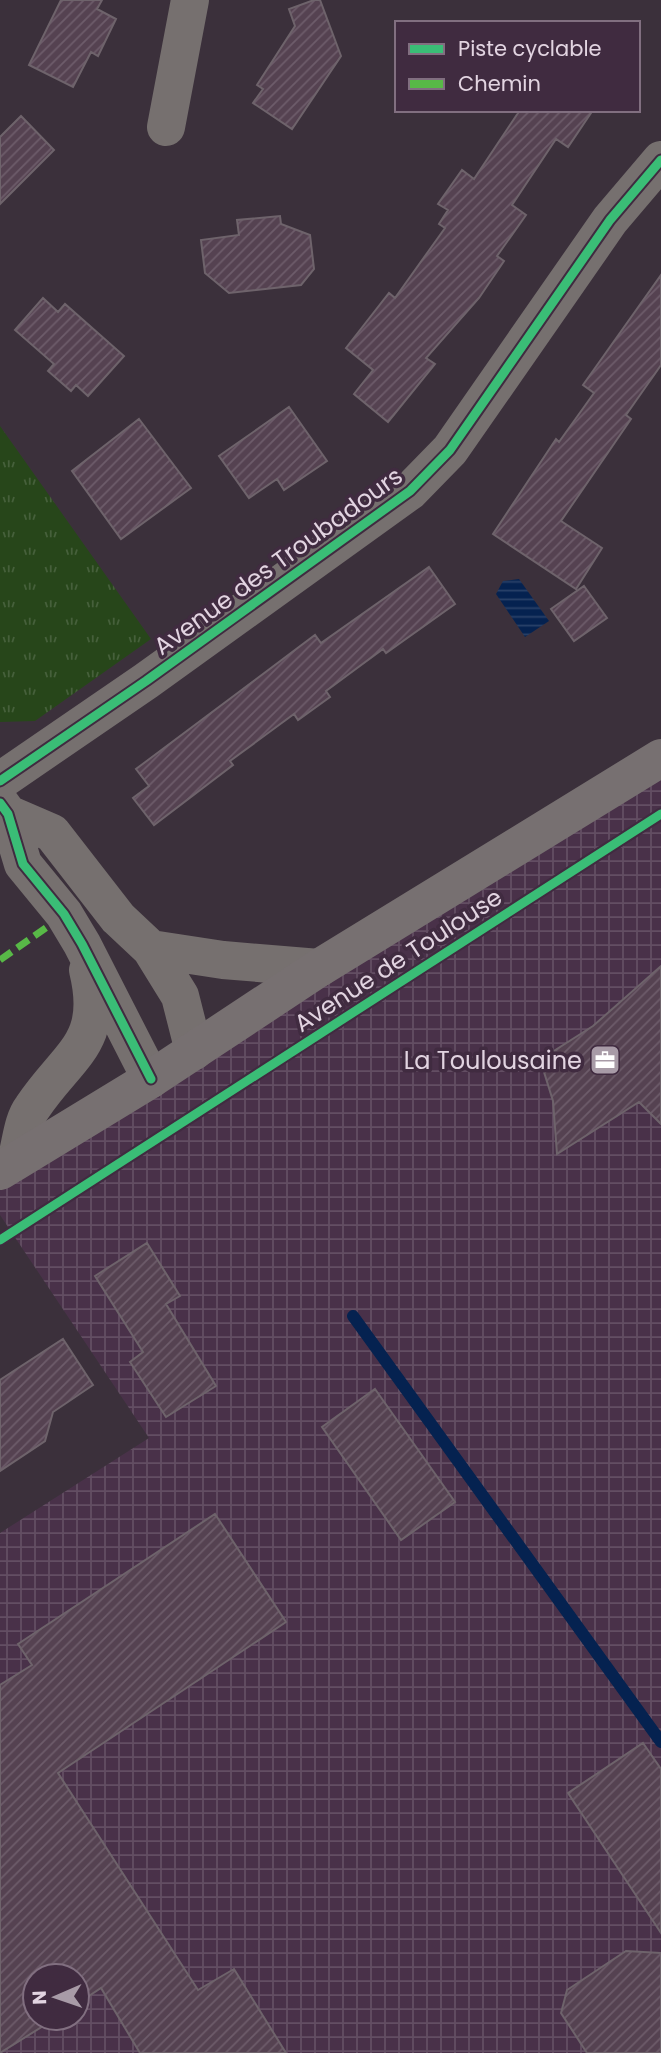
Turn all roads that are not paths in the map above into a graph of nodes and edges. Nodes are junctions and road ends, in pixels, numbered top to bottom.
1 (190, 0) edge
2 (166, 127) dead end
3 (661, 160) edge
4 (661, 758) edge
5 (3, 799) edge
6 (82, 944) junction
7 (151, 949) junction
8 (319, 968) junction
9 (194, 1051) junction
10 (151, 1079) junction
11 (8, 1166) edge

1 - 2 street
3 - 5 street, Avenue des Troubadours
4 - 8 main road, Avenue de Toulouse
5 - 6 street
5 - 7 street
6 - 10 street
6 - 11 street
7 - 8 street
7 - 9 street
8 - 9 main road, Avenue de Toulouse
9 - 10 main road, Avenue de Toulouse
10 - 11 main road, Avenue de Toulouse

